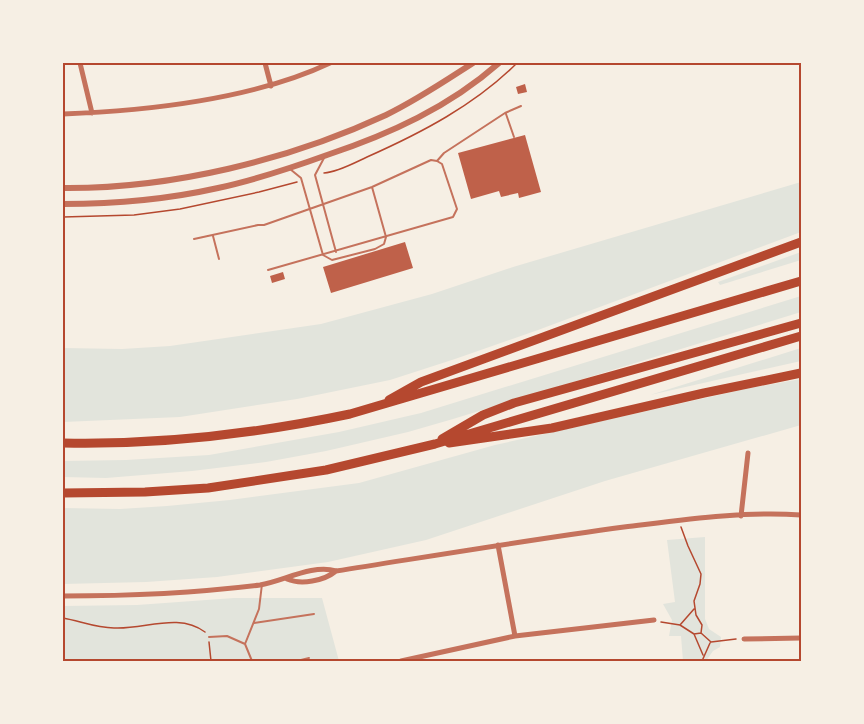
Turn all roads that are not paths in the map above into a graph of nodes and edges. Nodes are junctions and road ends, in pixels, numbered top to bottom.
1 (80, 63) edge
2 (265, 63) edge
3 (330, 63) edge
4 (473, 63) edge
5 (500, 63) edge
6 (271, 86) junction
7 (521, 106) dead end
8 (92, 113) junction
9 (505, 113) junction
10 (63, 114) edge
11 (514, 137) dead end
12 (327, 155) junction
13 (437, 160) junction
14 (288, 168) junction
15 (372, 187) junction
16 (63, 188) edge
17 (63, 204) edge
18 (322, 206) junction
19 (309, 210) junction
20 (213, 235) junction
21 (386, 237) junction
22 (194, 239) dead end
23 (801, 242) edge
24 (336, 252) junction
25 (323, 255) junction
26 (219, 260) dead end
27 (268, 270) dead end
28 (801, 281) edge
29 (801, 323) edge
30 (801, 336) edge
31 (801, 373) edge
32 (383, 405) junction
33 (63, 442) edge
34 (435, 444) junction
35 (747, 453) dead end
36 (63, 493) edge
37 (801, 515) edge
38 (741, 516) junction
39 (498, 545) junction
40 (336, 570) junction
41 (287, 579) junction
42 (262, 584) junction
43 (63, 596) edge
44 (314, 614) dead end
45 (654, 620) road end
46 (254, 623) junction
47 (515, 636) junction
48 (209, 638) road end
49 (801, 638) edge
50 (744, 639) road end
51 (245, 644) junction
52 (309, 658) dead end
53 (252, 661) edge
54 (297, 661) edge
55 (401, 661) edge

1 - 8 street
2 - 6 street
3 - 6 street
4 - 16 street
5 - 12 street
6 - 8 street
7 - 9 lane
8 - 10 street
9 - 11 lane
9 - 13 lane
12 - 14 street
12 - 18 lane
13 - 15 lane
13 - 21 lane
14 - 17 street
14 - 19 lane
15 - 18 lane
15 - 21 lane
18 - 19 lane
18 - 24 lane
19 - 20 lane
19 - 25 lane
20 - 22 lane
20 - 26 lane
21 - 24 lane
21 - 25 lane
23 - 32 highway
24 - 25 lane
25 - 27 lane
28 - 32 highway
29 - 34 highway
30 - 34 highway
31 - 34 highway
32 - 33 highway
34 - 36 highway
35 - 38 street
37 - 38 street
38 - 39 street
39 - 40 street
39 - 47 street
40 - 41 street
40 - 41 street
41 - 42 street
42 - 43 street
42 - 46 lane
44 - 46 lane
45 - 47 street
46 - 51 lane
47 - 55 street
48 - 51 lane
49 - 50 street
51 - 53 lane
52 - 54 lane

